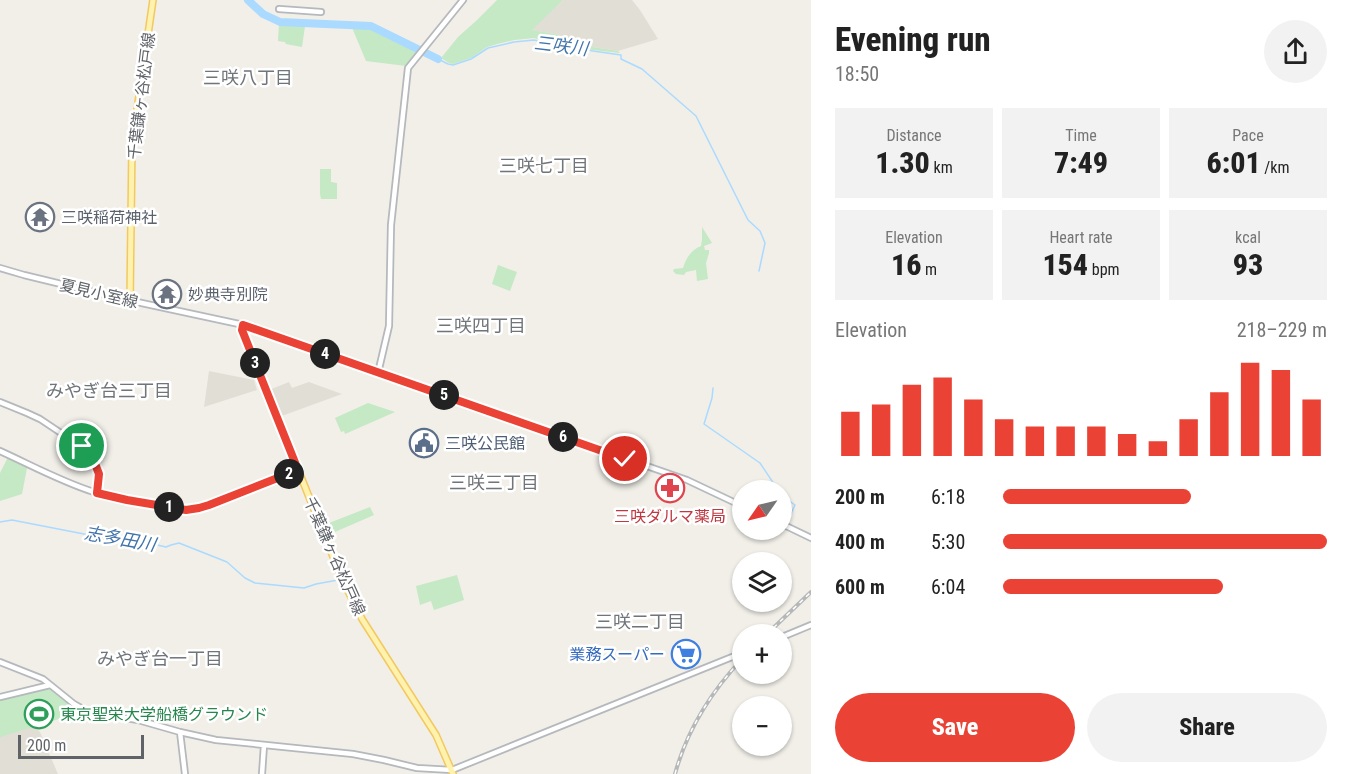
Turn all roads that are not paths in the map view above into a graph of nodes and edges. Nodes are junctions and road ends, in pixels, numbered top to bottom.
1 (153, 0) edge
2 (463, 0) edge
3 (279, 9) dead end
4 (321, 12) dead end
5 (0, 268) edge
6 (130, 300) junction
7 (243, 325) junction
8 (378, 373) junction
9 (0, 402) edge
10 (0, 451) edge
11 (298, 470) junction
12 (97, 493) junction
13 (732, 501) edge
14 (792, 529) edge
15 (811, 538) edge
16 (811, 625) edge
17 (792, 633) edge
18 (732, 657) edge
19 (0, 662) edge
20 (51, 686) junction
21 (0, 697) edge
22 (180, 732) junction
23 (264, 745) junction
24 (453, 772) edge
25 (185, 774) edge
26 (262, 774) edge

1 - 6 main road, 千葉鎌ヶ谷松戸線
2 - 8 street
3 - 4 street
5 - 6 street, 夏見小室線
6 - 7 street, 夏見小室線
7 - 8 street, 夏見小室線
7 - 11 main road, 千葉鎌ヶ谷松戸線
8 - 13 street, 夏見小室線
9 - 12 street
10 - 12 street
11 - 12 street
11 - 24 main road, 千葉鎌ヶ谷松戸線
14 - 15 street
16 - 17 street
18 - 24 street
19 - 20 street
20 - 21 street
20 - 22 street
22 - 23 street
22 - 25 street
23 - 24 street
23 - 26 street

